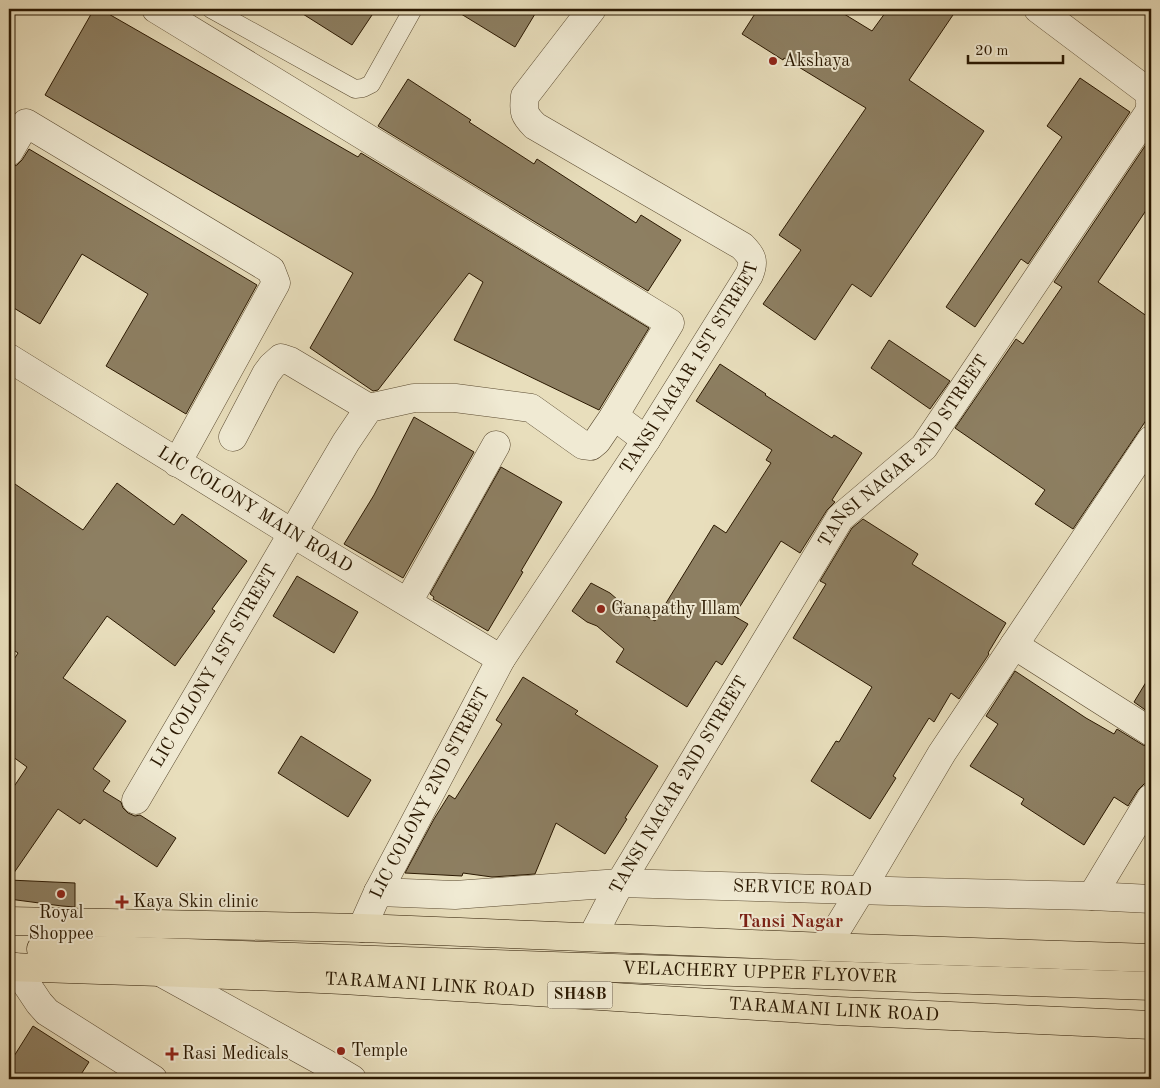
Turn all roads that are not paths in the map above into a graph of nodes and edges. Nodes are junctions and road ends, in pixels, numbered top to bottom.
1 (156, 9) edge
2 (211, 9) edge
3 (413, 9) edge
4 (592, 9) edge
5 (1038, 9) edge
6 (9, 152) edge
7 (9, 358) edge
8 (369, 408) junction
9 (614, 416) junction
10 (233, 437) dead end
11 (646, 440) junction
12 (1151, 440) edge
13 (496, 445) dead end
14 (177, 463) junction
15 (1143, 470) edge
16 (292, 533) junction
17 (408, 602) junction
18 (1014, 645) junction
19 (501, 659) junction
20 (1151, 732) edge
21 (1151, 798) edge
22 (136, 800) dead end
23 (620, 883) junction
24 (861, 890) junction
25 (378, 892) junction
26 (1092, 896) junction
27 (1151, 899) edge
28 (9, 921) edge
29 (362, 928) junction
30 (592, 937) junction
31 (826, 947) junction
32 (1151, 958) edge
33 (11, 960) edge
34 (160, 972) junction
35 (1151, 986) edge
36 (1151, 1025) edge
37 (153, 1079) edge
38 (352, 1079) edge

1 - 9 street
2 - 3 lane
4 - 11 street, TANSI NAGAR 1ST STREET
5 - 23 street, TANSI NAGAR 2ND STREET
6 - 14 street
7 - 14 street, LIC COLONY MAIN ROAD
8 - 9 street
8 - 10 street
8 - 16 street, LIC COLONY 1ST STREET
9 - 11 street
11 - 19 street, TANSI NAGAR 1ST STREET
12 - 15 street
13 - 17 street
14 - 16 street, LIC COLONY MAIN ROAD
15 - 18 street
16 - 17 street, LIC COLONY MAIN ROAD
16 - 22 street, LIC COLONY 1ST STREET
17 - 19 street, LIC COLONY MAIN ROAD
18 - 20 street
18 - 24 street
19 - 25 street, LIC COLONY 2ND STREET
21 - 26 street
23 - 24 street, SERVICE ROAD
23 - 25 street, SERVICE ROAD
23 - 30 street, TANSI NAGAR 2ND STREET
24 - 26 street, SERVICE ROAD
24 - 31 street
25 - 29 street, LIC COLONY 2ND STREET
26 - 27 street, SERVICE ROAD
28 - 29 main road
29 - 30 main road
30 - 31 main road
31 - 32 main road
33 - 34 main road, TARAMANI LINK ROAD / SH48B
33 - 35 main road, VELACHERY UPPER FLYOVER
33 - 37 street
34 - 36 main road, TARAMANI LINK ROAD / SH48B
34 - 38 street

